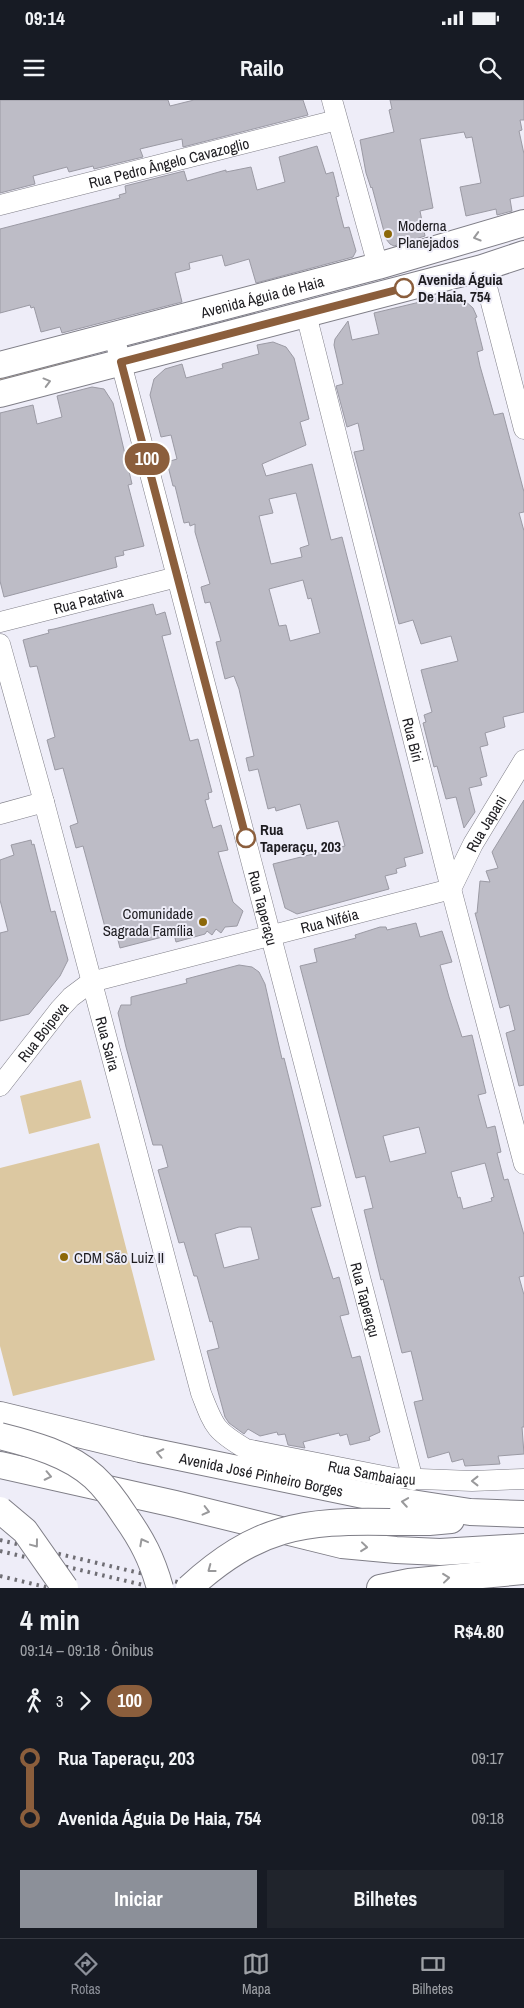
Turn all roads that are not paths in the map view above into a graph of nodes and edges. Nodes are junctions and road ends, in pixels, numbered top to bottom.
1 (332, 100) edge
2 (337, 120) junction
3 (0, 205) edge
4 (524, 223) edge
5 (524, 254) edge
6 (378, 266) junction
7 (482, 268) junction
8 (306, 314) junction
9 (117, 348) junction
10 (0, 365) edge
11 (0, 394) edge
12 (524, 429) edge
13 (177, 576) junction
14 (0, 622) edge
15 (0, 644) edge
16 (524, 760) edge
17 (44, 802) junction
18 (0, 814) edge
19 (451, 889) junction
20 (272, 936) junction
21 (91, 982) junction
22 (0, 1086) edge
23 (524, 1164) edge
24 (0, 1415) edge
25 (0, 1436) edge
26 (225, 1437) joint
27 (0, 1465) edge
28 (524, 1479) edge
29 (413, 1480) junction
30 (0, 1510) edge
31 (470, 1512) junction
32 (524, 1514) edge
33 (524, 1546) edge
34 (524, 1571) edge
35 (65, 1588) edge
36 (160, 1588) edge
37 (188, 1588) edge
38 (380, 1588) edge

1 - 2 street
2 - 3 street, Rua Pedro Ângelo Cavazoglio
2 - 6 street
4 -> 6 main road, Avenida Águia de Haia
5 - 7 main road, Avenida Águia de Haia
6 - 9 main road, Avenida Águia de Haia
7 - 8 main road, Avenida Águia de Haia
7 - 12 street
8 - 9 main road, Avenida Águia de Haia
8 - 19 street, Rua Biri
9 - 10 main road, Avenida Águia de Haia
11 -> 9 main road, Avenida Águia de Haia
9 - 13 street, Rua Taperaçu
13 - 14 street, Rua Patativa
13 - 20 street, Rua Taperaçu
15 - 17 street, Rua Saira
16 - 19 street, Rua Japani
17 - 18 street
17 - 21 street, Rua Saira
19 - 20 street, Rua Niféia
19 - 23 street, Rua Biri
20 - 21 street, Rua Niféia
20 - 29 street, Rua Taperaçu
21 - 22 street, Rua Boipeva
21 - 26 street, Rua Saira
31 -> 24 main road, Avenida José Pinheiro Borges
36 -> 25 main road, bridge
26 - 29 street, Rua Sambaiaçu
27 -> 33 main road
28 -> 29 street, Rua Sambaiaçu
30 -> 35 main road, bridge
31 - 32 main road, Avenida José Pinheiro Borges
31 -> 37 main road, bridge
38 -> 34 main road

